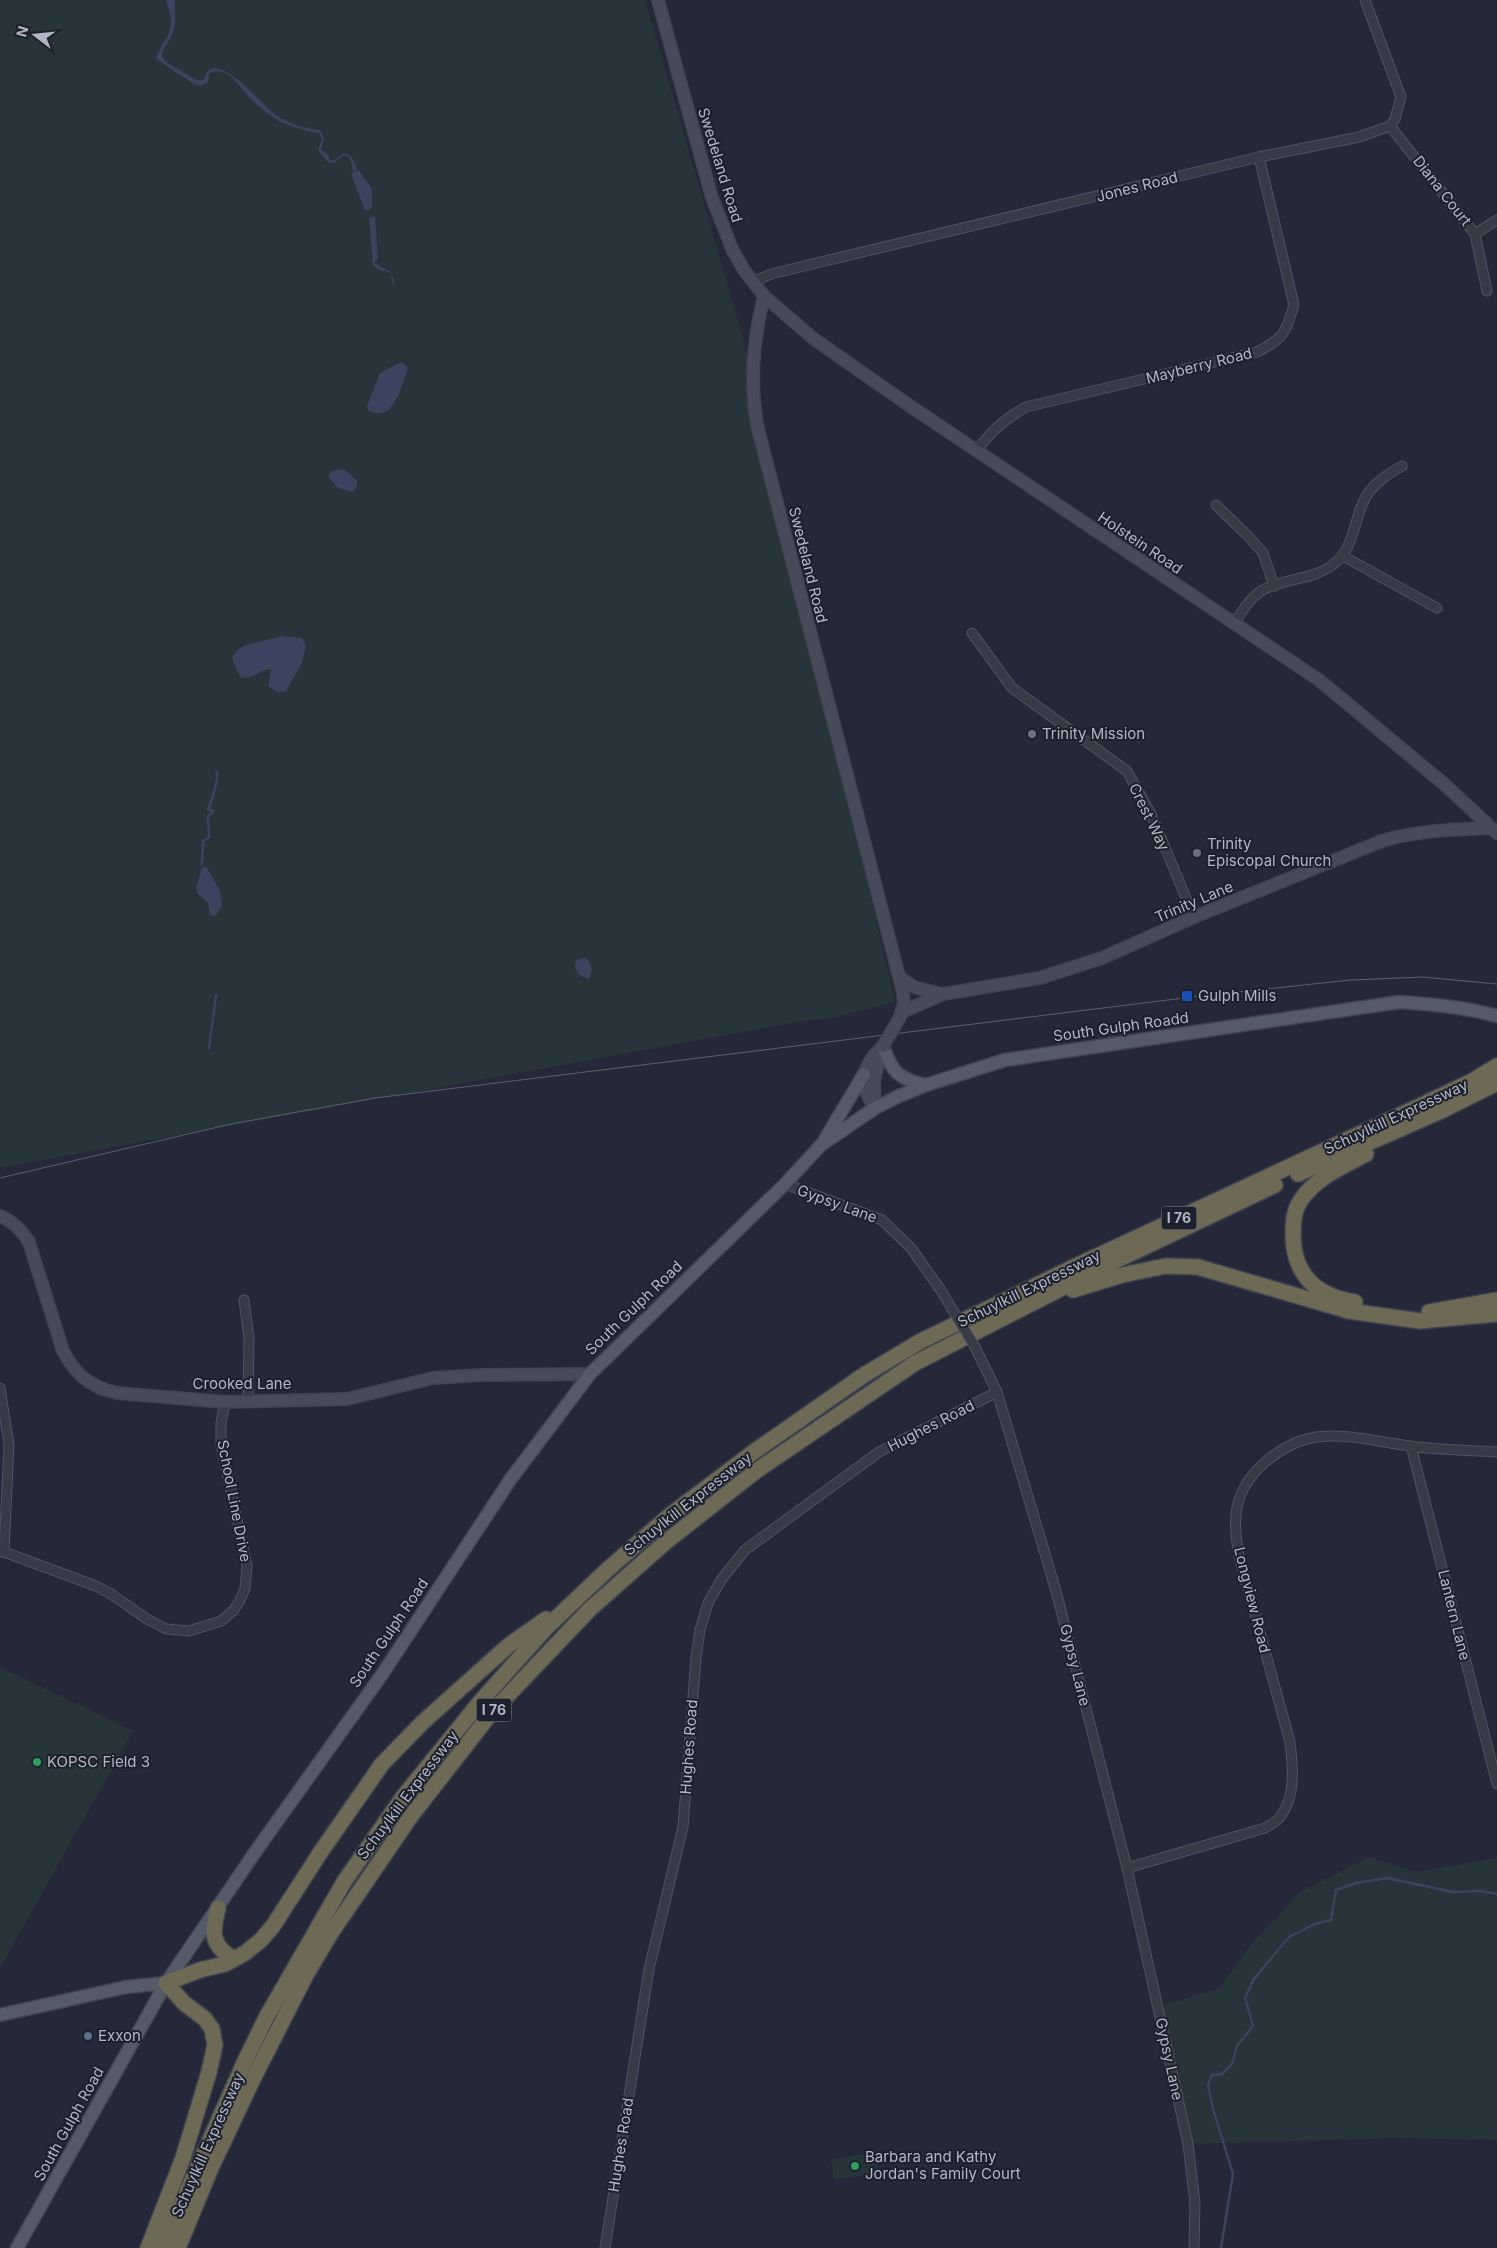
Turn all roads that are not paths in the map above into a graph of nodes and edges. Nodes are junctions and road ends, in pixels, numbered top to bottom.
1 (658, 0) edge
2 (1365, 0) edge
3 (1390, 126) junction
4 (1259, 157) junction
5 (1497, 220) edge
6 (1475, 234) junction
7 (753, 282) junction
8 (1487, 291) dead end
9 (764, 296) junction
10 (976, 451) junction
11 (1402, 466) dead end
12 (1216, 505) dead end
13 (1343, 556) junction
14 (1274, 586) junction
15 (1437, 608) dead end
16 (1234, 624) junction
17 (972, 633) dead end
18 (1494, 831) edge
19 (1194, 917) junction
20 (899, 977) junction
21 (943, 994) junction
22 (901, 1014) junction
23 (1497, 1016) edge
24 (882, 1047) junction
25 (1497, 1066) edge
26 (864, 1074) junction
27 (1497, 1083) edge
28 (926, 1085) junction
29 (875, 1108) junction
30 (1440, 1111) junction
31 (821, 1145) junction
32 (785, 1184) junction
33 (0, 1216) edge
34 (244, 1300) dead end
35 (1497, 1300) edge
36 (1497, 1314) edge
37 (986, 1325) junction
38 (590, 1374) junction
39 (0, 1388) edge
40 (997, 1392) junction
41 (248, 1400) junction
42 (226, 1402) junction
43 (1411, 1446) junction
44 (1497, 1452) edge
45 (2, 1552) edge
46 (580, 1594) junction
47 (1497, 1782) edge
48 (1127, 1868) junction
49 (218, 1908) junction
50 (234, 1959) junction
51 (166, 1984) junction
52 (0, 2015) edge
53 (17, 2248) edge
54 (148, 2248) edge
55 (162, 2248) edge
56 (178, 2248) edge
57 (605, 2248) edge
58 (1194, 2248) edge

1 - 7 main road, Swedeland Road
2 - 3 street
3 - 4 street, Jones Road
3 - 6 street, Diana Court
4 - 7 street, Jones Road
4 - 10 street, Mayberry Road
5 - 6 street
6 - 8 street, Diana Court
7 - 9 main road, Swedeland Road
9 - 10 main road, Holstein Road
9 - 20 main road, Swedeland Road
10 - 16 main road, Holstein Road
11 - 13 street
12 - 14 street
13 - 14 street
13 - 15 street
14 - 16 street
16 - 18 main road, Holstein Road
17 - 19 street, Crest Way
18 - 19 main road, Trinity Lane
19 - 21 main road, Trinity Lane
20 - 21 main road
20 - 22 main road, Swedeland Road
21 - 22 main road, Trinity Lane
22 - 24 main road, bridge
23 - 28 main road, South Gulph Roadd
24 - 26 main road
24 - 28 main road
24 - 29 main road
25 - 46 highway, Schuylkill Expressway / I 76
26 - 29 main road
26 - 31 main road
27 - 30 highway, Schuylkill Expressway / I 76
28 - 29 main road, South Gulph Roadd
29 - 31 main road, South Gulph Road
30 - 35 highway
30 - 37 highway, Schuylkill Expressway / I 76
31 - 32 main road, South Gulph Road
32 - 38 main road, South Gulph Road
32 - 40 street, Gypsy Lane, bridge
33 - 42 main road, Crooked Lane
34 - 41 street
36 - 37 highway
37 - 56 highway, Schuylkill Expressway / I 76
38 - 41 main road, Crooked Lane
38 - 49 main road, South Gulph Road
39 - 45 street
40 - 48 street, Gypsy Lane
40 - 57 street, Hughes Road
41 - 42 main road, Crooked Lane
42 - 45 street, School Line Drive
43 - 44 street, Longview Road
43 - 47 street, Lantern Lane
43 - 48 street, Longview Road
46 - 50 highway
46 - 55 highway, Schuylkill Expressway / I 76
48 - 58 street, Gypsy Lane
49 - 50 highway
49 - 51 main road, South Gulph Road
50 - 51 highway
51 - 52 main road
51 - 53 main road, South Gulph Road
51 - 54 highway

